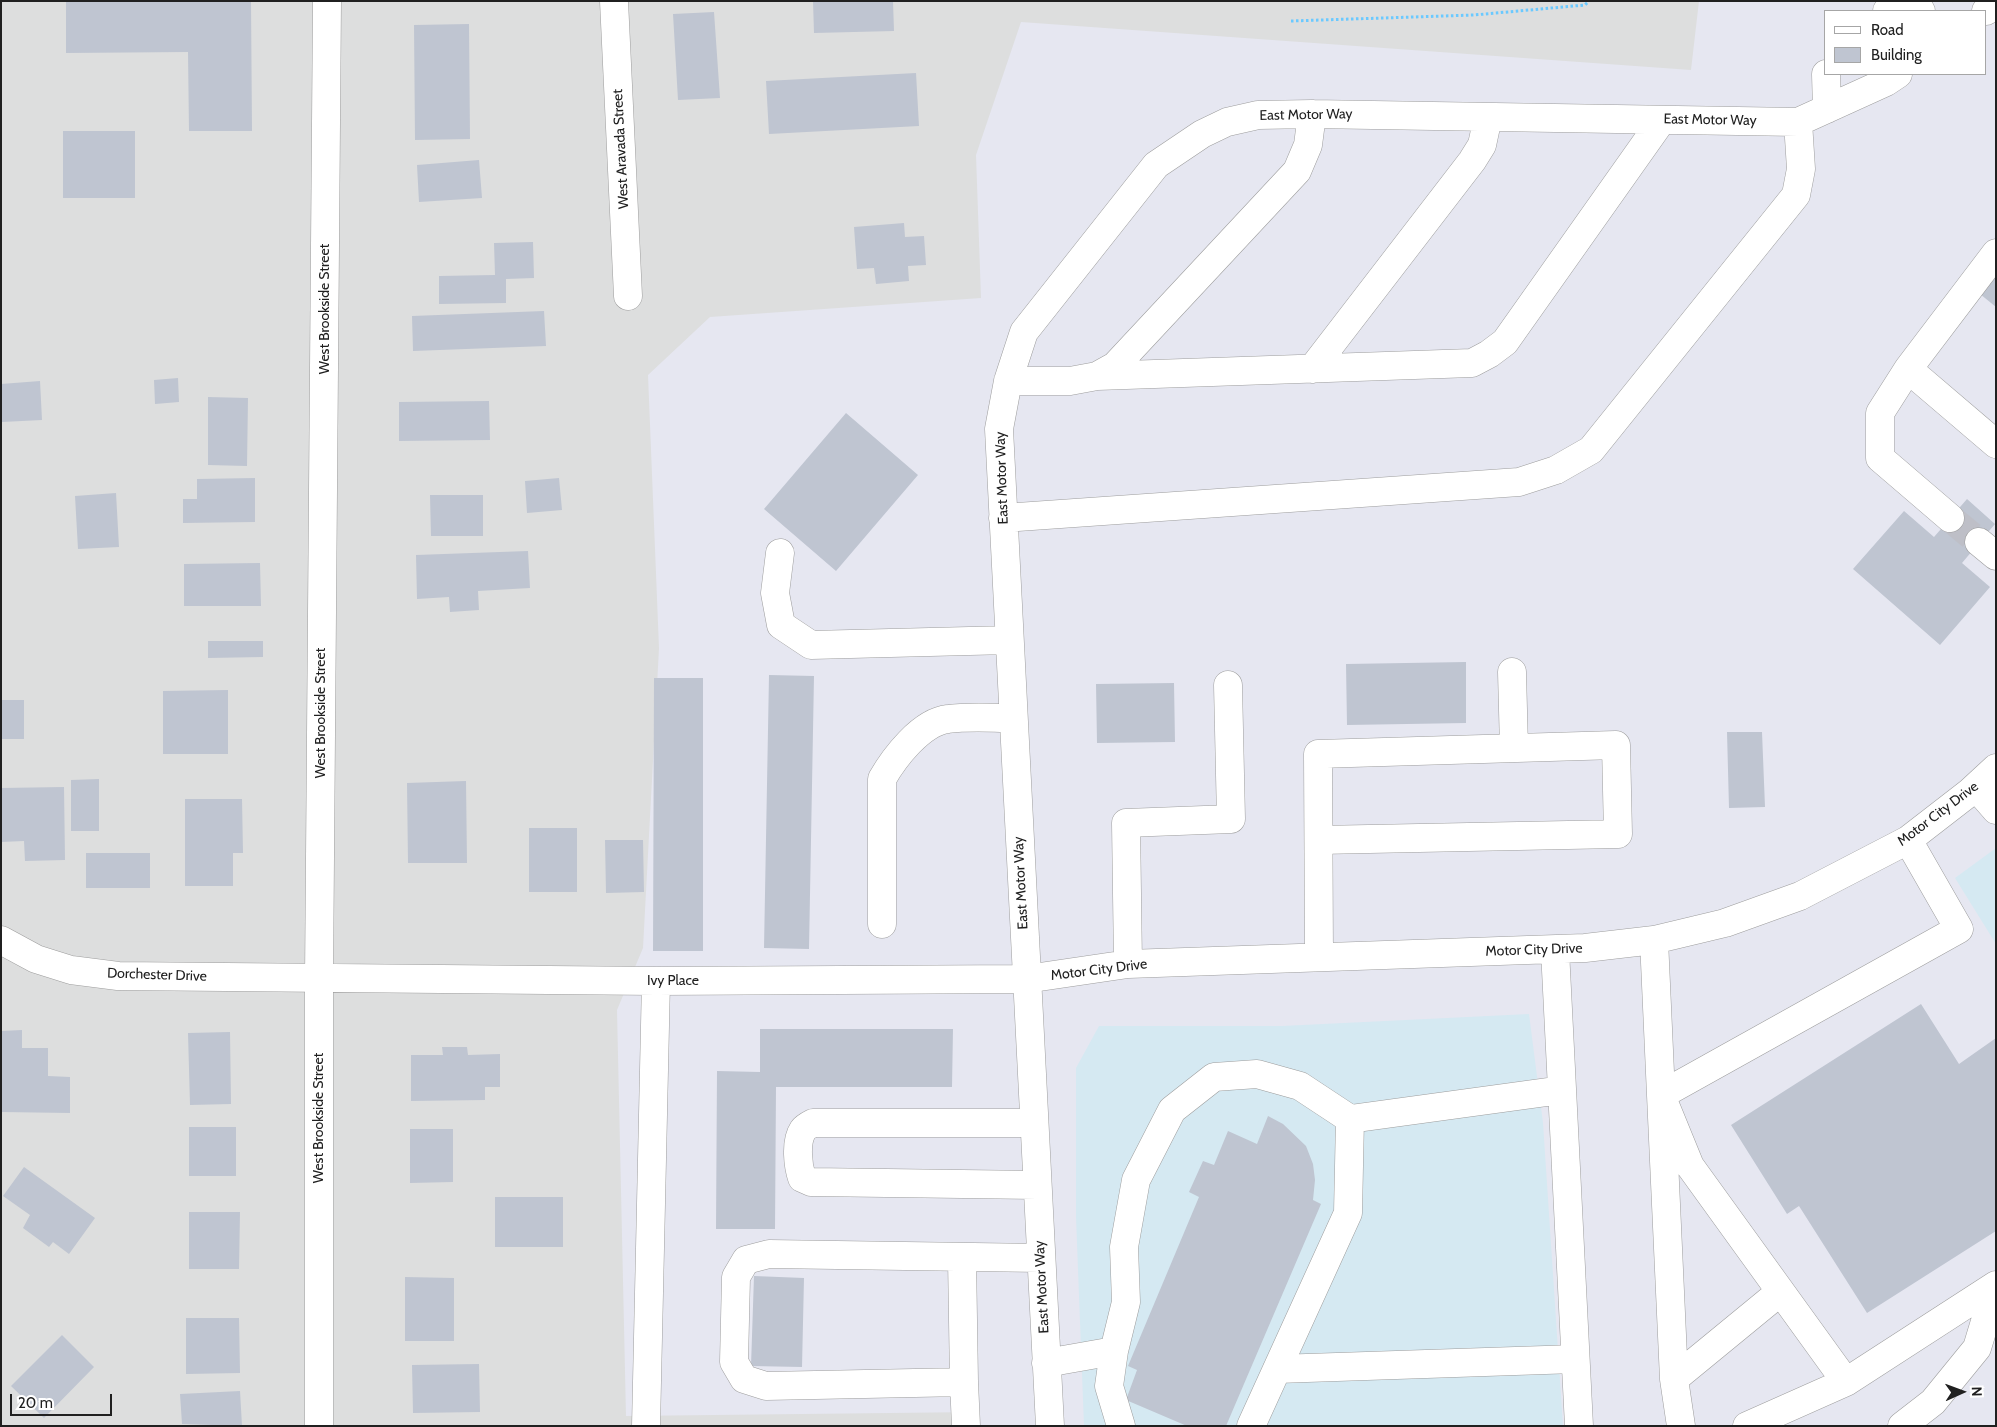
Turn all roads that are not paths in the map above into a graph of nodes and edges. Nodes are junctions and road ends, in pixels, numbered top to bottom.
1 (327, 1) edge
2 (614, 1) edge
3 (1897, 1) edge
4 (1888, 10) edge
5 (1826, 75) edge
6 (1896, 75) edge
7 (1827, 109) junction
8 (1312, 114) junction
9 (1488, 117) junction
10 (1662, 120) junction
11 (1798, 122) junction
12 (1996, 253) edge
13 (628, 296) dead end
14 (1312, 369) junction
15 (1908, 369) junction
16 (1097, 376) junction
17 (1008, 382) junction
18 (1996, 444) edge
19 (1003, 518) junction
20 (1950, 518) tunnel mouth
21 (780, 553) dead end
22 (1009, 640) junction
23 (1512, 672) dead end
24 (1228, 685) dead end
25 (1013, 718) junction
26 (1514, 748) junction
27 (1996, 768) edge
28 (1976, 787) junction
29 (1996, 810) edge
30 (1319, 840) junction
31 (1908, 840) junction
32 (882, 924) dead end
33 (1, 940) edge
34 (1654, 940) junction
35 (1555, 950) junction
36 (1319, 958) junction
37 (1128, 964) junction
38 (319, 978) junction
39 (1026, 979) junction
40 (656, 981) junction
41 (1562, 1090) junction
42 (1661, 1095) junction
43 (1350, 1119) junction
44 (1034, 1123) junction
45 (1037, 1185) junction
46 (962, 1258) junction
47 (1041, 1258) junction
48 (1996, 1285) edge
49 (1780, 1292) junction
50 (1114, 1350) junction
51 (1576, 1358) junction
52 (1046, 1363) junction
53 (1277, 1369) junction
54 (1674, 1379) junction
55 (964, 1382) junction
56 (1846, 1382) junction
57 (319, 1426) edge
58 (646, 1426) edge
59 (966, 1426) edge
60 (1050, 1426) edge
61 (1121, 1426) edge
62 (1251, 1426) edge
63 (1579, 1426) edge
64 (1681, 1426) edge
65 (1747, 1426) edge
66 (1902, 1426) edge

1 - 38 street, West Brookside Street
2 - 13 street, West Aravada Street
3 - 4 street
5 - 7 street
6 - 7 street, East Motor Way
7 - 11 street, East Motor Way
8 - 9 street, East Motor Way
8 - 16 street
8 - 17 street, East Motor Way
9 - 10 street, East Motor Way
9 - 14 street
10 - 11 street, East Motor Way
10 - 14 street
11 - 19 street
12 - 15 street
14 - 16 street
15 - 18 street
15 - 20 street
16 - 17 street
17 - 19 street, East Motor Way
19 - 22 street, East Motor Way
21 - 22 street
22 - 25 street, East Motor Way
23 - 26 street
24 - 37 street
25 - 32 street
25 - 39 street, East Motor Way
26 - 30 street
26 - 30 street
27 - 28 street, Motor City Drive
28 - 29 street
28 - 31 street, Motor City Drive
30 - 36 street
31 - 34 street, Motor City Drive
31 - 42 street
33 - 38 street, Dorchester Drive
34 - 35 street, Motor City Drive
34 - 42 street
35 - 36 street, Motor City Drive
35 - 41 street
36 - 37 street, Motor City Drive
37 - 39 street, Motor City Drive
38 - 40 street, Ivy Place
38 - 57 street, West Brookside Street
39 - 40 street, Ivy Place
39 - 44 street, East Motor Way
40 - 58 street
41 - 43 street
41 - 51 street
42 - 49 street
42 - 54 street
43 - 50 street
43 - 53 street
44 - 45 street, East Motor Way
44 - 45 street
45 - 47 street, East Motor Way
46 - 47 street
46 - 55 street
46 - 55 street
47 - 52 street, East Motor Way
48 - 56 street
48 - 66 street
49 - 54 street
49 - 56 street
50 - 52 street
50 - 61 street
51 - 53 street
51 - 63 street
52 - 60 street, East Motor Way
53 - 62 street
54 - 64 street
55 - 59 street
56 - 65 street

